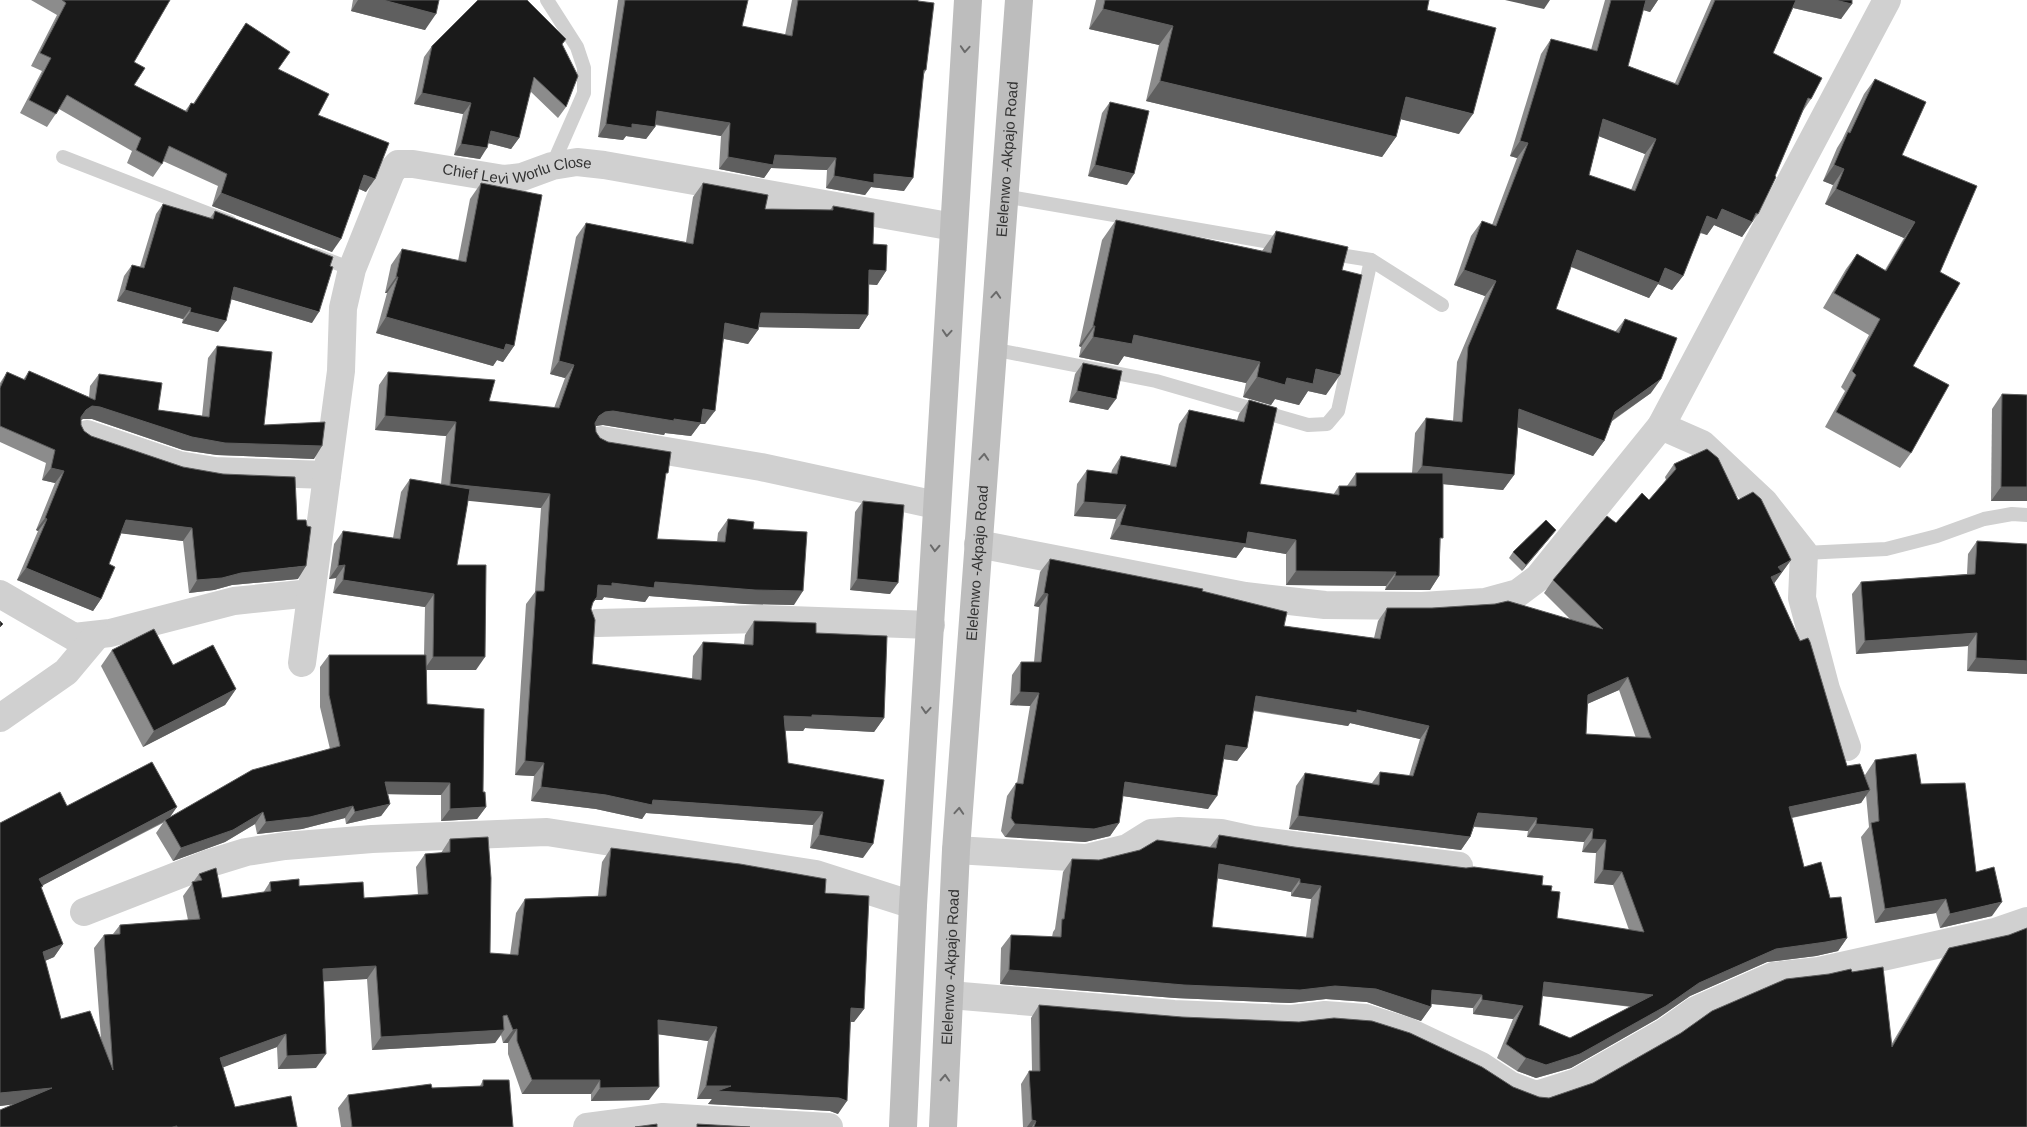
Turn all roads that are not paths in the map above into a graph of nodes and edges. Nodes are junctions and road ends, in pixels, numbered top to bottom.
1 (547, 0) edge
2 (968, 0) edge
3 (1019, 0) edge
4 (1887, 0) edge
5 (63, 157) dead end
6 (552, 166) junction
7 (1004, 196) junction
8 (240, 226) edge
9 (954, 227) junction
10 (305, 251) edge
11 (1371, 260) junction
12 (352, 269) junction
13 (1442, 305) dead end
14 (992, 349) junction
15 (1661, 426) junction
16 (87, 434) edge
17 (601, 440) edge
18 (327, 475) junction
19 (936, 506) junction
20 (2027, 515) edge
21 (978, 544) junction
22 (1804, 553) junction
23 (311, 593) junction
24 (0, 594) edge
25 (597, 623) edge
26 (931, 626) junction
27 (97, 635) junction
28 (302, 663) dead end
29 (0, 718) edge
30 (1847, 746) dead end
31 (956, 850) junction
32 (1460, 866) edge
33 (913, 905) junction
34 (84, 912) dead end
35 (2027, 921) edge
36 (950, 995) junction
37 (587, 1127) edge
38 (828, 1127) edge
39 (902, 1127) edge
40 (943, 1127) edge

1 - 6 lane
2 -> 9 main road
3 - 7 main road, Elelenwo -Akpajo Road
4 - 15 street
5 - 8 lane
6 - 9 street, Chief Levi Worlu Close
6 - 12 street, Chief Levi Worlu Close
7 - 11 lane
14 -> 7 main road, Elelenwo -Akpajo Road
9 -> 19 main road
10 - 12 lane
11 - 13 lane
11 - 14 lane
12 - 18 street, Chief Levi Worlu Close
21 -> 14 main road, Elelenwo -Akpajo Road
15 - 21 street
15 - 22 street
16 - 18 street
17 - 19 street
18 - 23 street, Chief Levi Worlu Close
19 -> 26 main road
20 - 22 lane
31 -> 21 main road, Elelenwo -Akpajo Road
22 - 30 street
23 - 27 street
23 - 28 street, Chief Levi Worlu Close
24 - 27 street
25 - 26 street
26 -> 33 main road
27 - 29 street
31 - 32 street
31 - 36 main road, Elelenwo -Akpajo Road
33 - 34 street
33 - 39 main road
35 - 36 street
40 -> 36 main road, Elelenwo -Akpajo Road
37 - 38 street

